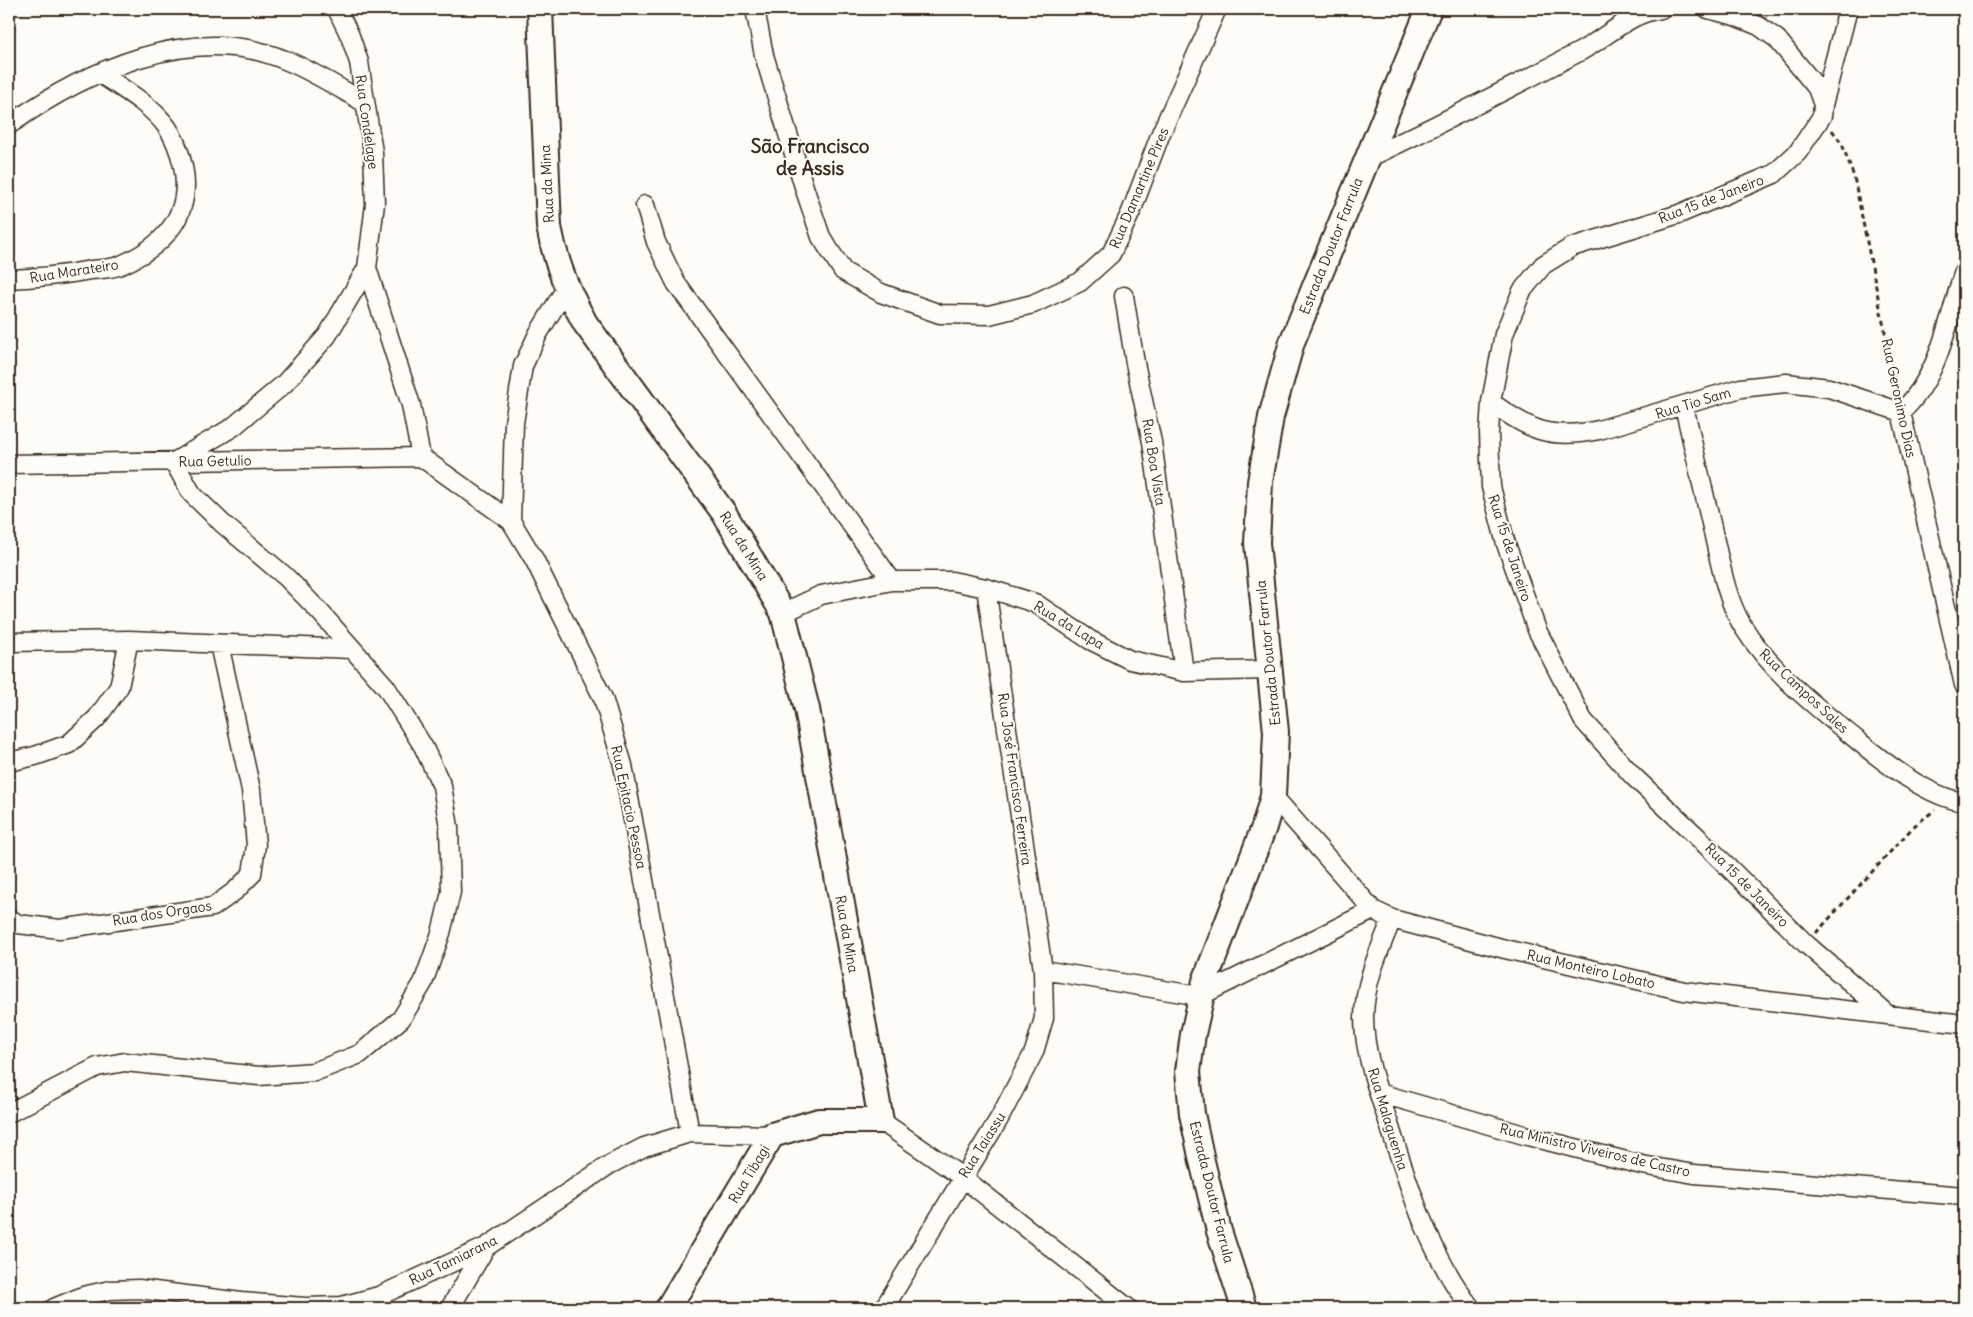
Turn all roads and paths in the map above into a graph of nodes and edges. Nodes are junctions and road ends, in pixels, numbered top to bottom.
1 (337, 9) edge
2 (540, 9) edge
3 (755, 9) edge
4 (1217, 9) edge
5 (1429, 9) edge
6 (1655, 9) edge
7 (1708, 9) edge
8 (1848, 9) edge
9 (99, 74) junction
10 (365, 104) junction
11 (1822, 110) junction
12 (9, 124) edge
13 (1366, 159) junction
14 (645, 205) dead end
15 (366, 268) junction
16 (9, 280) edge
17 (1962, 281) edge
18 (566, 288) junction
19 (1124, 296) dead end
20 (1491, 402) junction
21 (1684, 406) junction
22 (1901, 412) junction
23 (420, 457) junction
24 (174, 462) junction
25 (9, 464) edge
26 (511, 521) junction
27 (892, 581) junction
28 (986, 588) junction
29 (783, 613) junction
30 (129, 640) junction
31 (9, 642) edge
32 (219, 644) junction
33 (352, 648) junction
34 (1268, 670) junction
35 (1184, 672) junction
36 (1964, 685) edge
37 (9, 762) edge
38 (1272, 796) junction
39 (1959, 801) edge
40 (1373, 910) junction
41 (9, 918) edge
42 (1392, 919) junction
43 (1806, 944) junction
44 (1043, 970) junction
45 (1200, 996) junction
46 (1888, 1015) junction
47 (1964, 1024) edge
48 (1379, 1093) junction
49 (9, 1113) edge
50 (882, 1121) junction
51 (690, 1134) junction
52 (772, 1136) junction
53 (962, 1177) junction
54 (1964, 1196) edge
55 (486, 1247) junction
56 (239, 1305) edge
57 (54, 1308) edge
58 (450, 1308) edge
59 (668, 1308) edge
60 (884, 1308) edge
61 (1128, 1308) edge
62 (1244, 1308) edge
63 (1470, 1308) edge

1 - 10 street, Rua Condelage
2 - 18 street, Rua da Mina
3 - 4 street, Rua Damartine Pires
5 - 13 street, Estrada Doutor Farrula
6 - 13 street
7 - 11 street
8 - 11 street, Rua 15 de Janeiro
9 - 10 street
9 - 12 street
9 - 16 street, Rua Marateiro
10 - 15 street, Rua Condelage
11 - 20 street, Rua 15 de Janeiro
11 - 22 path, Rua Geronimo Dias
13 - 34 street, Estrada Doutor Farrula
14 - 27 street
15 - 23 street, Rua Condelage
15 - 24 street, Rua Condelage
17 - 22 street
18 - 26 street
18 - 29 street, Rua da Mina
19 - 35 street, Rua Boa Vista
20 - 21 street, Rua Tio Sam
20 - 43 street, Rua 15 de Janeiro
21 - 22 street, Rua Tio Sam
21 - 39 street, Rua Campos Sales
22 - 36 street, Rua Geronimo Dias
23 - 24 street, Rua Getulio
23 - 26 street, Rua Epitacio Pessoa
24 - 25 street, Rua Getulio
24 - 33 street
26 - 51 street, Rua Epitacio Pessoa
27 - 28 street, Rua da Lapa
27 - 29 street, Rua da Lapa
28 - 35 street, Rua da Lapa
28 - 44 street, Rua José Francisco Ferreira
29 - 50 street, Rua da Mina
30 - 31 street
30 - 32 street
30 - 37 street
32 - 33 street
32 - 41 street, Rua dos Orgaos
33 - 49 street
34 - 35 street, Rua da Lapa
34 - 38 street, Estrada Doutor Farrula
38 - 40 street, Rua Monteiro Lobato
38 - 45 street, Estrada Doutor Farrula
39 - 43 path
40 - 42 street, Rua Monteiro Lobato
40 - 45 street
42 - 46 street, Rua Monteiro Lobato
42 - 48 street, Rua Malaguenha
43 - 46 street, Rua 15 de Janeiro
44 - 45 street
44 - 53 street, Rua Taiassu
45 - 62 street, Estrada Doutor Farrula
46 - 47 street, Rua Monteiro Lobato
48 - 54 street, Rua Ministro Viveiros de Castro
48 - 63 street, Rua Malaguenha
50 - 52 street, Rua Tibagi
50 - 53 street
51 - 52 street, Rua Tamiarana
51 - 55 street, Rua Tamiarana
52 - 59 street, Rua Tibagi
53 - 60 street, Rua Taiassu
53 - 61 street
55 - 56 street, Rua Tamiarana
55 - 58 street
56 - 57 street, Rua Tamiarana

